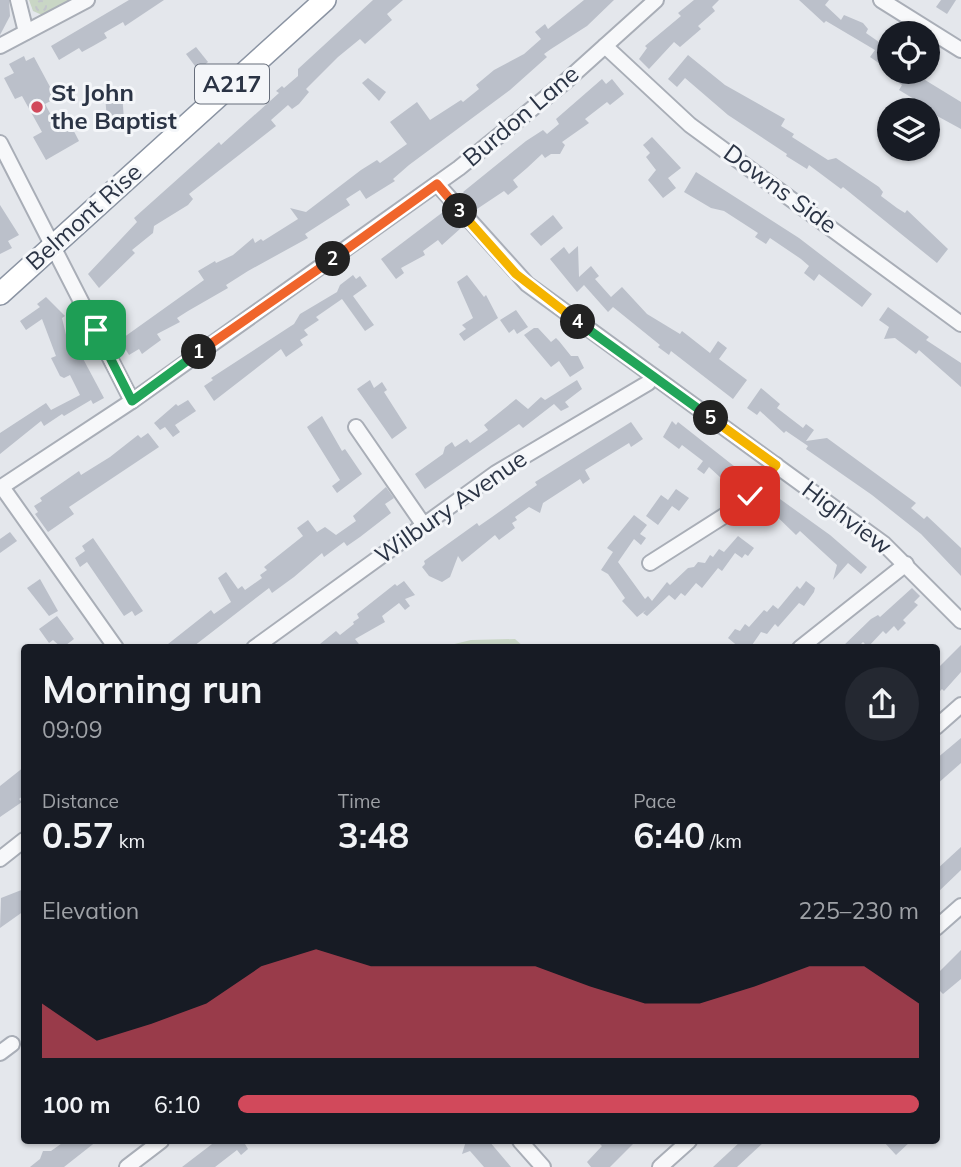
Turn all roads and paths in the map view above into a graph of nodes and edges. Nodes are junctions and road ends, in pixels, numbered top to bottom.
1 (18, 0) edge
2 (87, 0) edge
3 (325, 0) edge
4 (656, 0) edge
5 (881, 0) edge
6 (26, 32) junction
7 (0, 46) edge
8 (605, 46) junction
9 (961, 50) edge
10 (0, 143) edge
11 (437, 184) junction
12 (53, 246) junction
13 (0, 294) edge
14 (961, 324) edge
15 (653, 376) junction
16 (132, 401) junction
17 (356, 427) dead end
18 (776, 465) junction
19 (1, 487) edge
20 (424, 524) junction
21 (650, 563) dead end
22 (906, 564) junction
23 (961, 621) edge
24 (113, 644) edge
25 (259, 644) edge
26 (805, 644) edge
27 (961, 705) edge
28 (940, 723) edge
29 (21, 842) edge
30 (0, 859) edge
31 (961, 906) edge
32 (940, 924) edge
33 (157, 1144) edge
34 (523, 1144) edge
35 (686, 1144) edge
36 (127, 1167) edge
37 (542, 1167) edge
38 (660, 1167) edge

1 - 6 street
2 - 6 street
3 - 12 highway, Belmont Rise / A217
4 - 8 street, Burdon Lane
5 - 9 street
6 - 7 street
8 - 11 street, Burdon Lane
8 - 14 street, Downs Side
10 - 12 street
11 - 15 street, Highview
11 - 16 street, Burdon Lane
12 - 13 highway, Belmont Rise / A217
12 - 16 street
15 - 18 street, Highview
15 - 20 street, Wilbury Avenue
16 - 19 street, Burdon Lane
17 - 20 street
18 - 21 street
18 - 22 street, Highview
19 - 24 street
20 - 25 street, Wilbury Avenue
22 - 23 street, Highview
22 - 26 street
27 - 28 street
29 - 30 street
31 - 32 street
33 - 36 street
34 - 37 street
35 - 38 street

